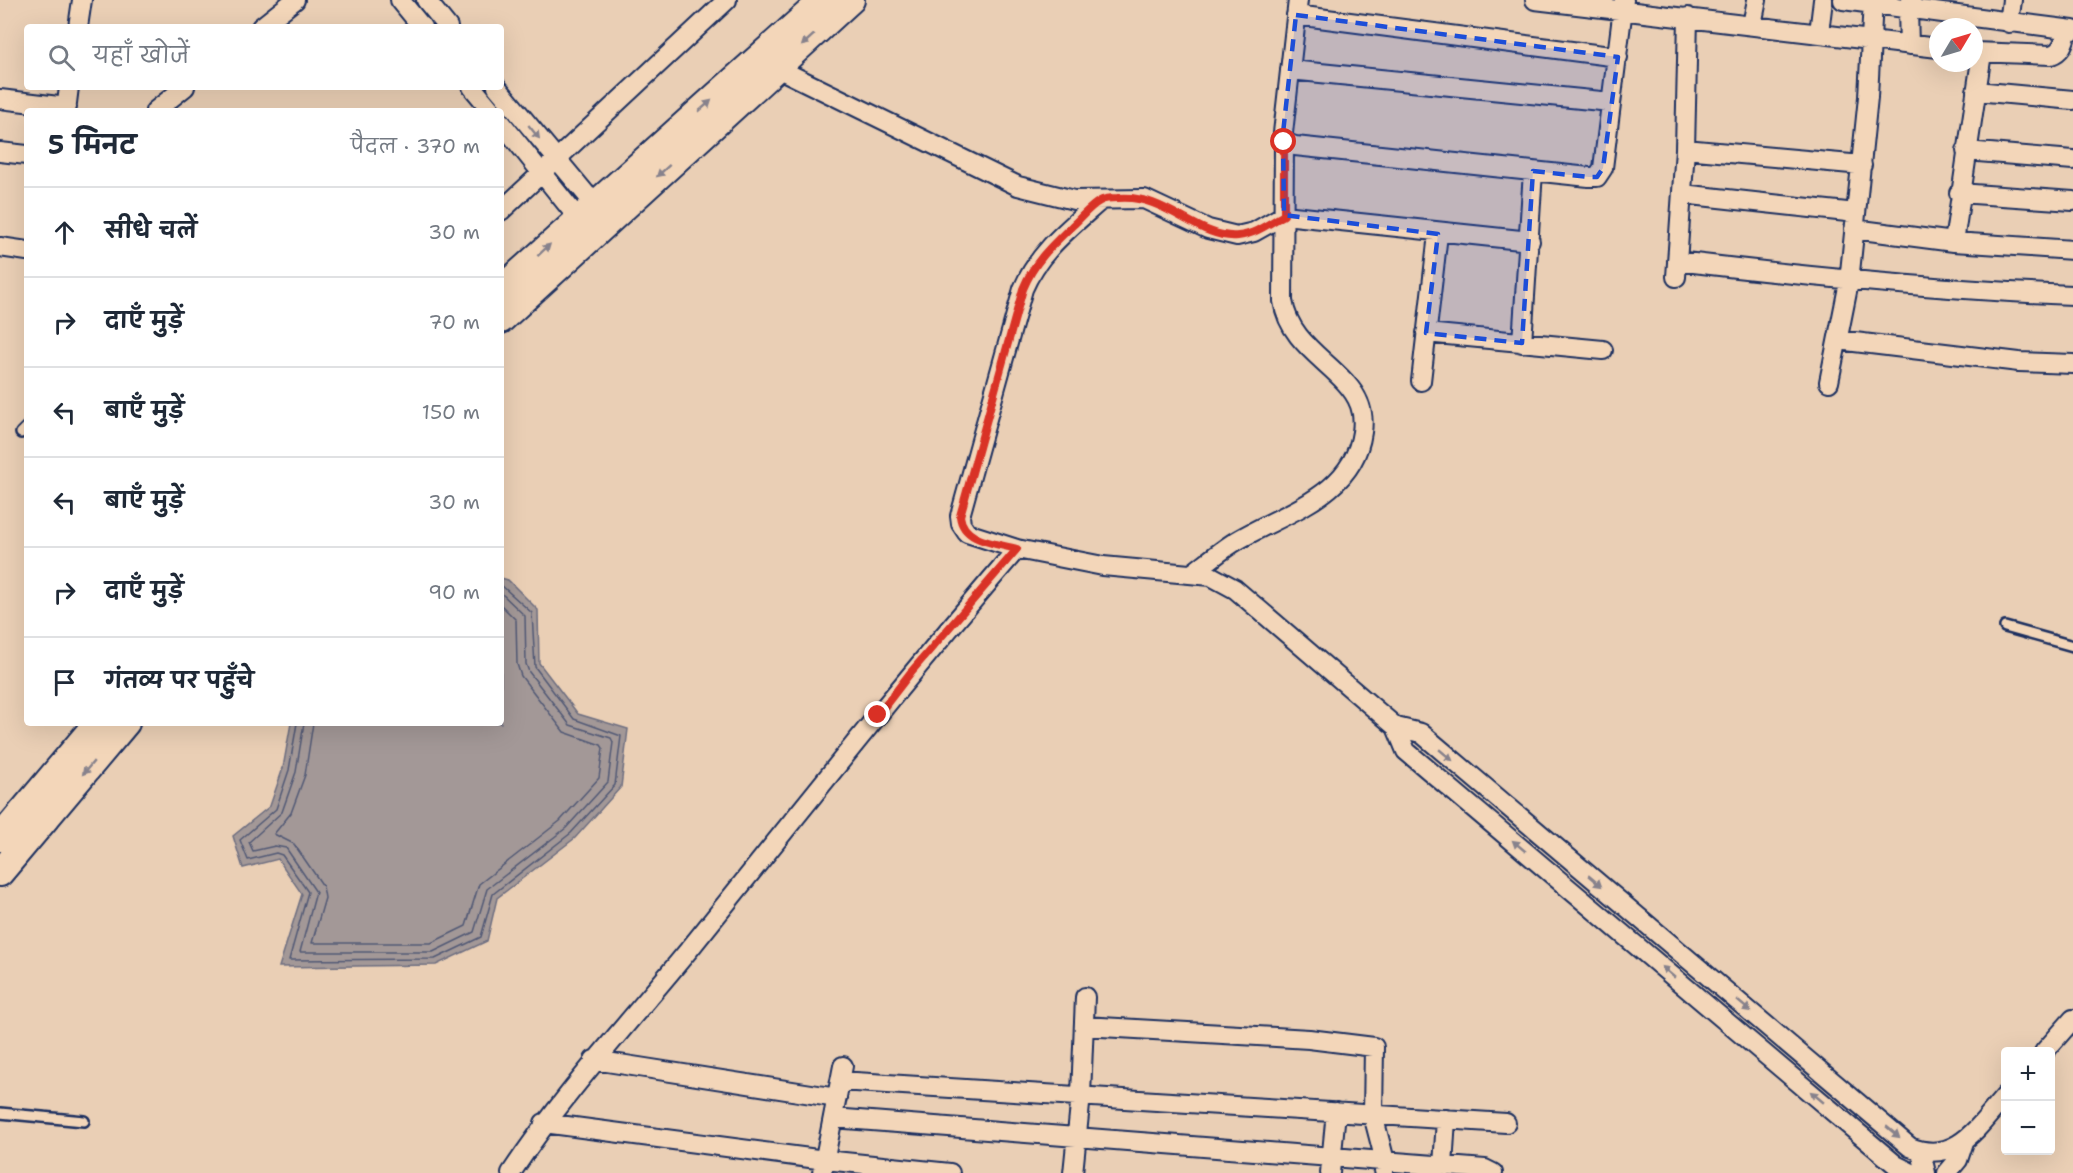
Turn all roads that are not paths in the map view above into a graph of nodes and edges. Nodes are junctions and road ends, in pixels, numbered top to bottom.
1 (82, 0) edge
2 (295, 0) edge
3 (400, 0) edge
4 (426, 0) edge
5 (727, 0) edge
6 (823, 0) edge
7 (850, 0) edge
8 (1535, 0) edge
9 (1757, 0) edge
10 (1824, 0) edge
11 (1843, 0) edge
12 (2012, 0) edge
13 (1873, 2) edge
14 (1623, 4) edge
15 (1910, 5) edge
16 (1297, 7) edge
17 (1964, 15) edge
18 (1688, 17) junction
19 (2009, 23) junction
20 (78, 24) edge
21 (265, 24) edge
22 (420, 24) edge
23 (446, 24) edge
24 (1752, 25) junction
25 (2070, 30) edge
26 (1820, 33) junction
27 (1870, 40) junction
28 (1909, 45) junction
29 (1929, 47) edge
30 (1983, 52) edge
31 (1618, 57) junction
32 (777, 68) junction
33 (1290, 70) junction
34 (1977, 72) edge
35 (69, 90) edge
36 (181, 90) edge
37 (474, 90) edge
38 (499, 90) edge
39 (1976, 91) junction
40 (0, 99) edge
41 (2073, 100) edge
42 (1611, 102) junction
43 (59, 108) edge
44 (66, 108) edge
45 (159, 108) edge
46 (490, 108) edge
47 (504, 126) edge
48 (1284, 142) junction
49 (1685, 150) junction
50 (1966, 151) junction
51 (0, 152) edge
52 (24, 155) edge
53 (556, 159) junction
54 (2073, 160) edge
55 (1862, 165) junction
56 (1533, 171) junction
57 (543, 172) junction
58 (1959, 193) junction
59 (1682, 194) junction
60 (1101, 200) junction
61 (2073, 201) edge
62 (504, 208) edge
63 (1284, 215) junction
64 (593, 219) junction
65 (1855, 221) junction
66 (1438, 234) junction
67 (1530, 241) junction
68 (1954, 242) junction
69 (0, 247) edge
70 (24, 250) edge
71 (2073, 250) edge
72 (1849, 282) junction
73 (504, 287) edge
74 (2073, 295) edge
75 (504, 317) edge
76 (1426, 333) junction
77 (1838, 340) junction
78 (1522, 343) junction
79 (1603, 350) dead end
80 (2073, 364) edge
81 (1421, 381) dead end
82 (1829, 382) dead end
83 (1017, 549) junction
84 (1193, 573) junction
85 (2005, 627) dead end
86 (2073, 646) edge
87 (94, 726) edge
88 (123, 726) edge
89 (1396, 727) junction
90 (0, 838) edge
91 (2, 867) edge
92 (1085, 997) dead end
93 (2073, 1018) edge
94 (1084, 1026) junction
95 (2048, 1047) edge
96 (594, 1060) junction
97 (840, 1082) junction
98 (1081, 1095) junction
99 (2001, 1101) edge
100 (1336, 1112) junction
101 (0, 1113) edge
102 (1373, 1114) junction
103 (833, 1118) junction
104 (1446, 1119) junction
105 (84, 1121) dead end
106 (544, 1123) junction
107 (1506, 1123) dead end
108 (1077, 1138) junction
109 (1964, 1142) junction
110 (1921, 1152) junction
111 (1331, 1165) edge
112 (1443, 1166) junction
113 (823, 1167) edge
114 (1384, 1167) edge
115 (511, 1173) edge
116 (950, 1173) edge
117 (1073, 1173) edge
118 (1493, 1173) edge
119 (1912, 1173) edge
120 (1926, 1173) edge
121 (1947, 1173) edge

1 - 20 street
2 - 21 street
3 - 22 street
4 - 23 street
5 - 53 street
64 -> 6 main road
7 -> 32 main road
8 - 14 street
9 - 24 street
10 - 26 street
11 - 13 street
12 - 19 street
13 - 15 street
13 - 27 street
14 - 18 street
14 - 31 street
15 - 17 street
15 - 28 street
16 - 31 street
16 - 33 street
17 - 19 street
18 - 24 street
18 - 49 street
19 - 25 street
24 - 26 street
25 - 30 street
26 - 27 street
27 - 28 street
27 - 55 street
28 - 29 street
31 - 42 street
32 - 60 street
32 -> 64 main road
33 - 42 street
33 - 48 street
34 - 39 street
35 - 44 street
36 - 45 street
37 - 46 street
38 -> 53 street
39 - 41 street
39 - 50 street
40 - 43 street
42 - 56 street
47 - 57 street
48 - 56 street
48 - 63 street
49 - 55 street
49 - 59 street
50 - 54 street
50 - 58 street
51 - 52 street
53 - 57 street
53 - 64 street
55 - 65 street
56 - 67 street
57 - 62 street
57 - 64 street
58 - 61 street
58 - 68 street
59 - 65 street
59 - 72 street
60 - 63 street
60 - 83 street
63 - 66 street
63 - 84 street
73 -> 64 main road
64 - 75 main road
65 - 68 street
65 - 72 street
66 - 67 street
66 - 76 street
67 - 78 street
68 - 71 street
69 - 70 street
72 - 74 street
72 - 77 street
76 - 78 street
76 - 81 street
77 - 80 street
77 - 82 street
78 - 79 street
83 - 84 street
83 - 96 street
84 - 89 street
85 - 86 lane
87 - 90 main road
88 -> 91 main road
89 -> 110 street
119 -> 89 street
92 - 94 street
93 - 95 street
94 - 98 street
94 - 102 street
96 - 97 street
96 - 106 street
97 - 98 street
97 - 103 street
98 - 100 street
98 - 108 street
99 - 109 street
100 - 102 street
100 - 111 street
101 - 105 lane
102 - 104 street
102 - 114 street
103 - 108 street
103 - 113 street
104 - 107 street
104 - 112 street
106 - 113 street
106 - 115 street
108 - 111 street
108 - 117 street
109 - 110 street
109 - 121 street
110 - 120 street
111 - 114 street
112 - 114 street
112 - 118 street
113 - 116 street

